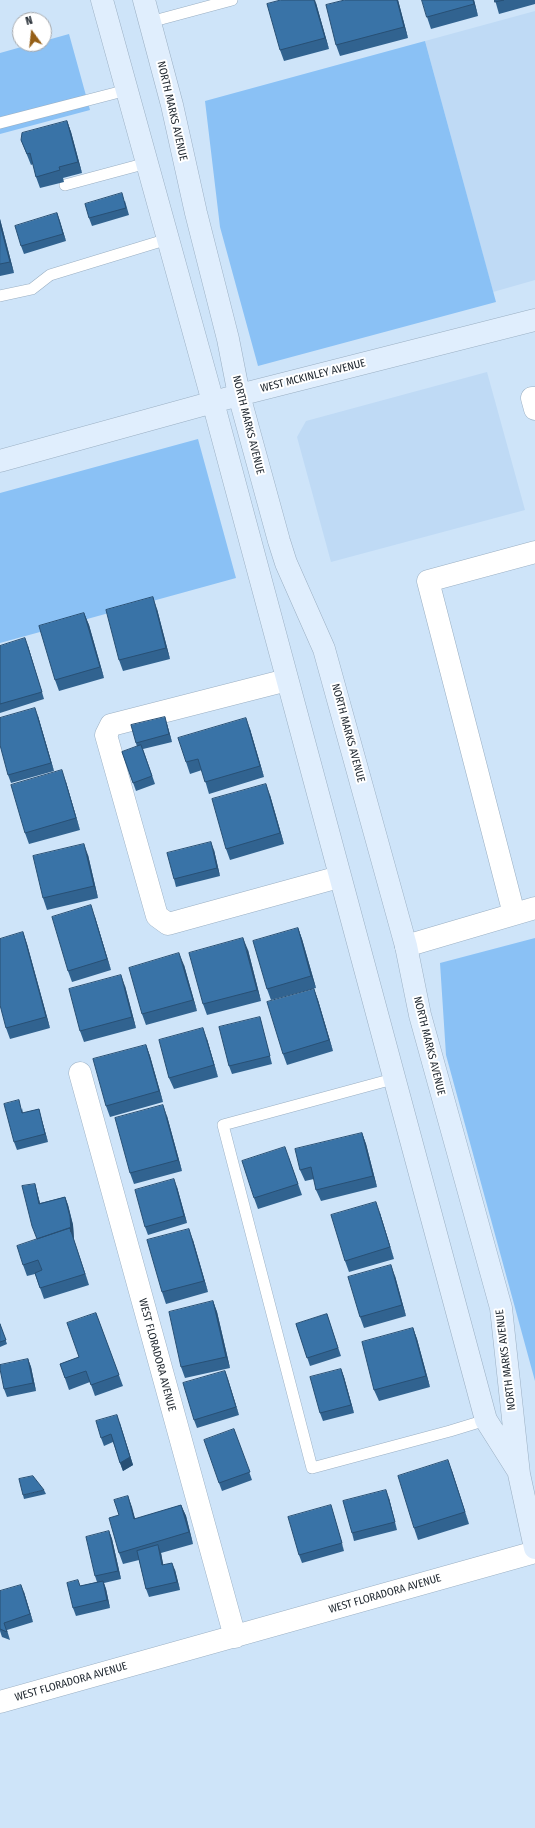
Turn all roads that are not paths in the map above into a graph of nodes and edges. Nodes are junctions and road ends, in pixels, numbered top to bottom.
1 (102, 0) edge
2 (144, 0) edge
3 (232, 0) edge
4 (150, 22) junction
5 (127, 90) junction
6 (0, 123) edge
7 (147, 163) junction
8 (65, 185) dead end
9 (168, 239) junction
10 (0, 296) edge
11 (535, 320) edge
12 (239, 395) junction
13 (535, 398) edge
14 (213, 402) junction
15 (535, 409) edge
16 (0, 461) edge
17 (535, 552) edge
18 (287, 680) junction
19 (339, 877) junction
20 (535, 908) edge
21 (514, 914) junction
22 (406, 946) junction
23 (80, 1073) dead end
24 (393, 1079) junction
25 (486, 1420) junction
26 (520, 1474) junction
27 (535, 1548) edge
28 (535, 1552) edge
29 (235, 1636) junction
30 (0, 1702) edge

1 - 5 main road, NORTH MARKS AVENUE
2 - 4 main road, NORTH MARKS AVENUE
3 - 4 lane
4 - 12 main road, NORTH MARKS AVENUE
5 - 6 lane
5 - 7 main road, NORTH MARKS AVENUE
7 - 8 lane
7 - 9 main road, NORTH MARKS AVENUE
9 - 10 lane
9 - 14 main road, NORTH MARKS AVENUE
11 - 12 main road, WEST MCKINLEY AVENUE
12 - 14 main road, WEST MCKINLEY AVENUE
12 - 22 main road, NORTH MARKS AVENUE
13 - 15 street
14 - 16 main road, WEST MCKINLEY AVENUE
14 - 18 main road, NORTH MARKS AVENUE
17 - 21 street
18 - 19 main road, NORTH MARKS AVENUE
18 - 19 street
19 - 24 main road, NORTH MARKS AVENUE
20 - 21 street
21 - 22 street
22 - 26 main road, NORTH MARKS AVENUE
23 - 29 street, WEST FLORADORA AVENUE
24 - 25 main road, NORTH MARKS AVENUE
24 - 25 lane
25 - 26 main road, NORTH MARKS AVENUE
26 - 27 main road, NORTH MARKS AVENUE
28 - 29 street, WEST FLORADORA AVENUE
29 - 30 street, WEST FLORADORA AVENUE

